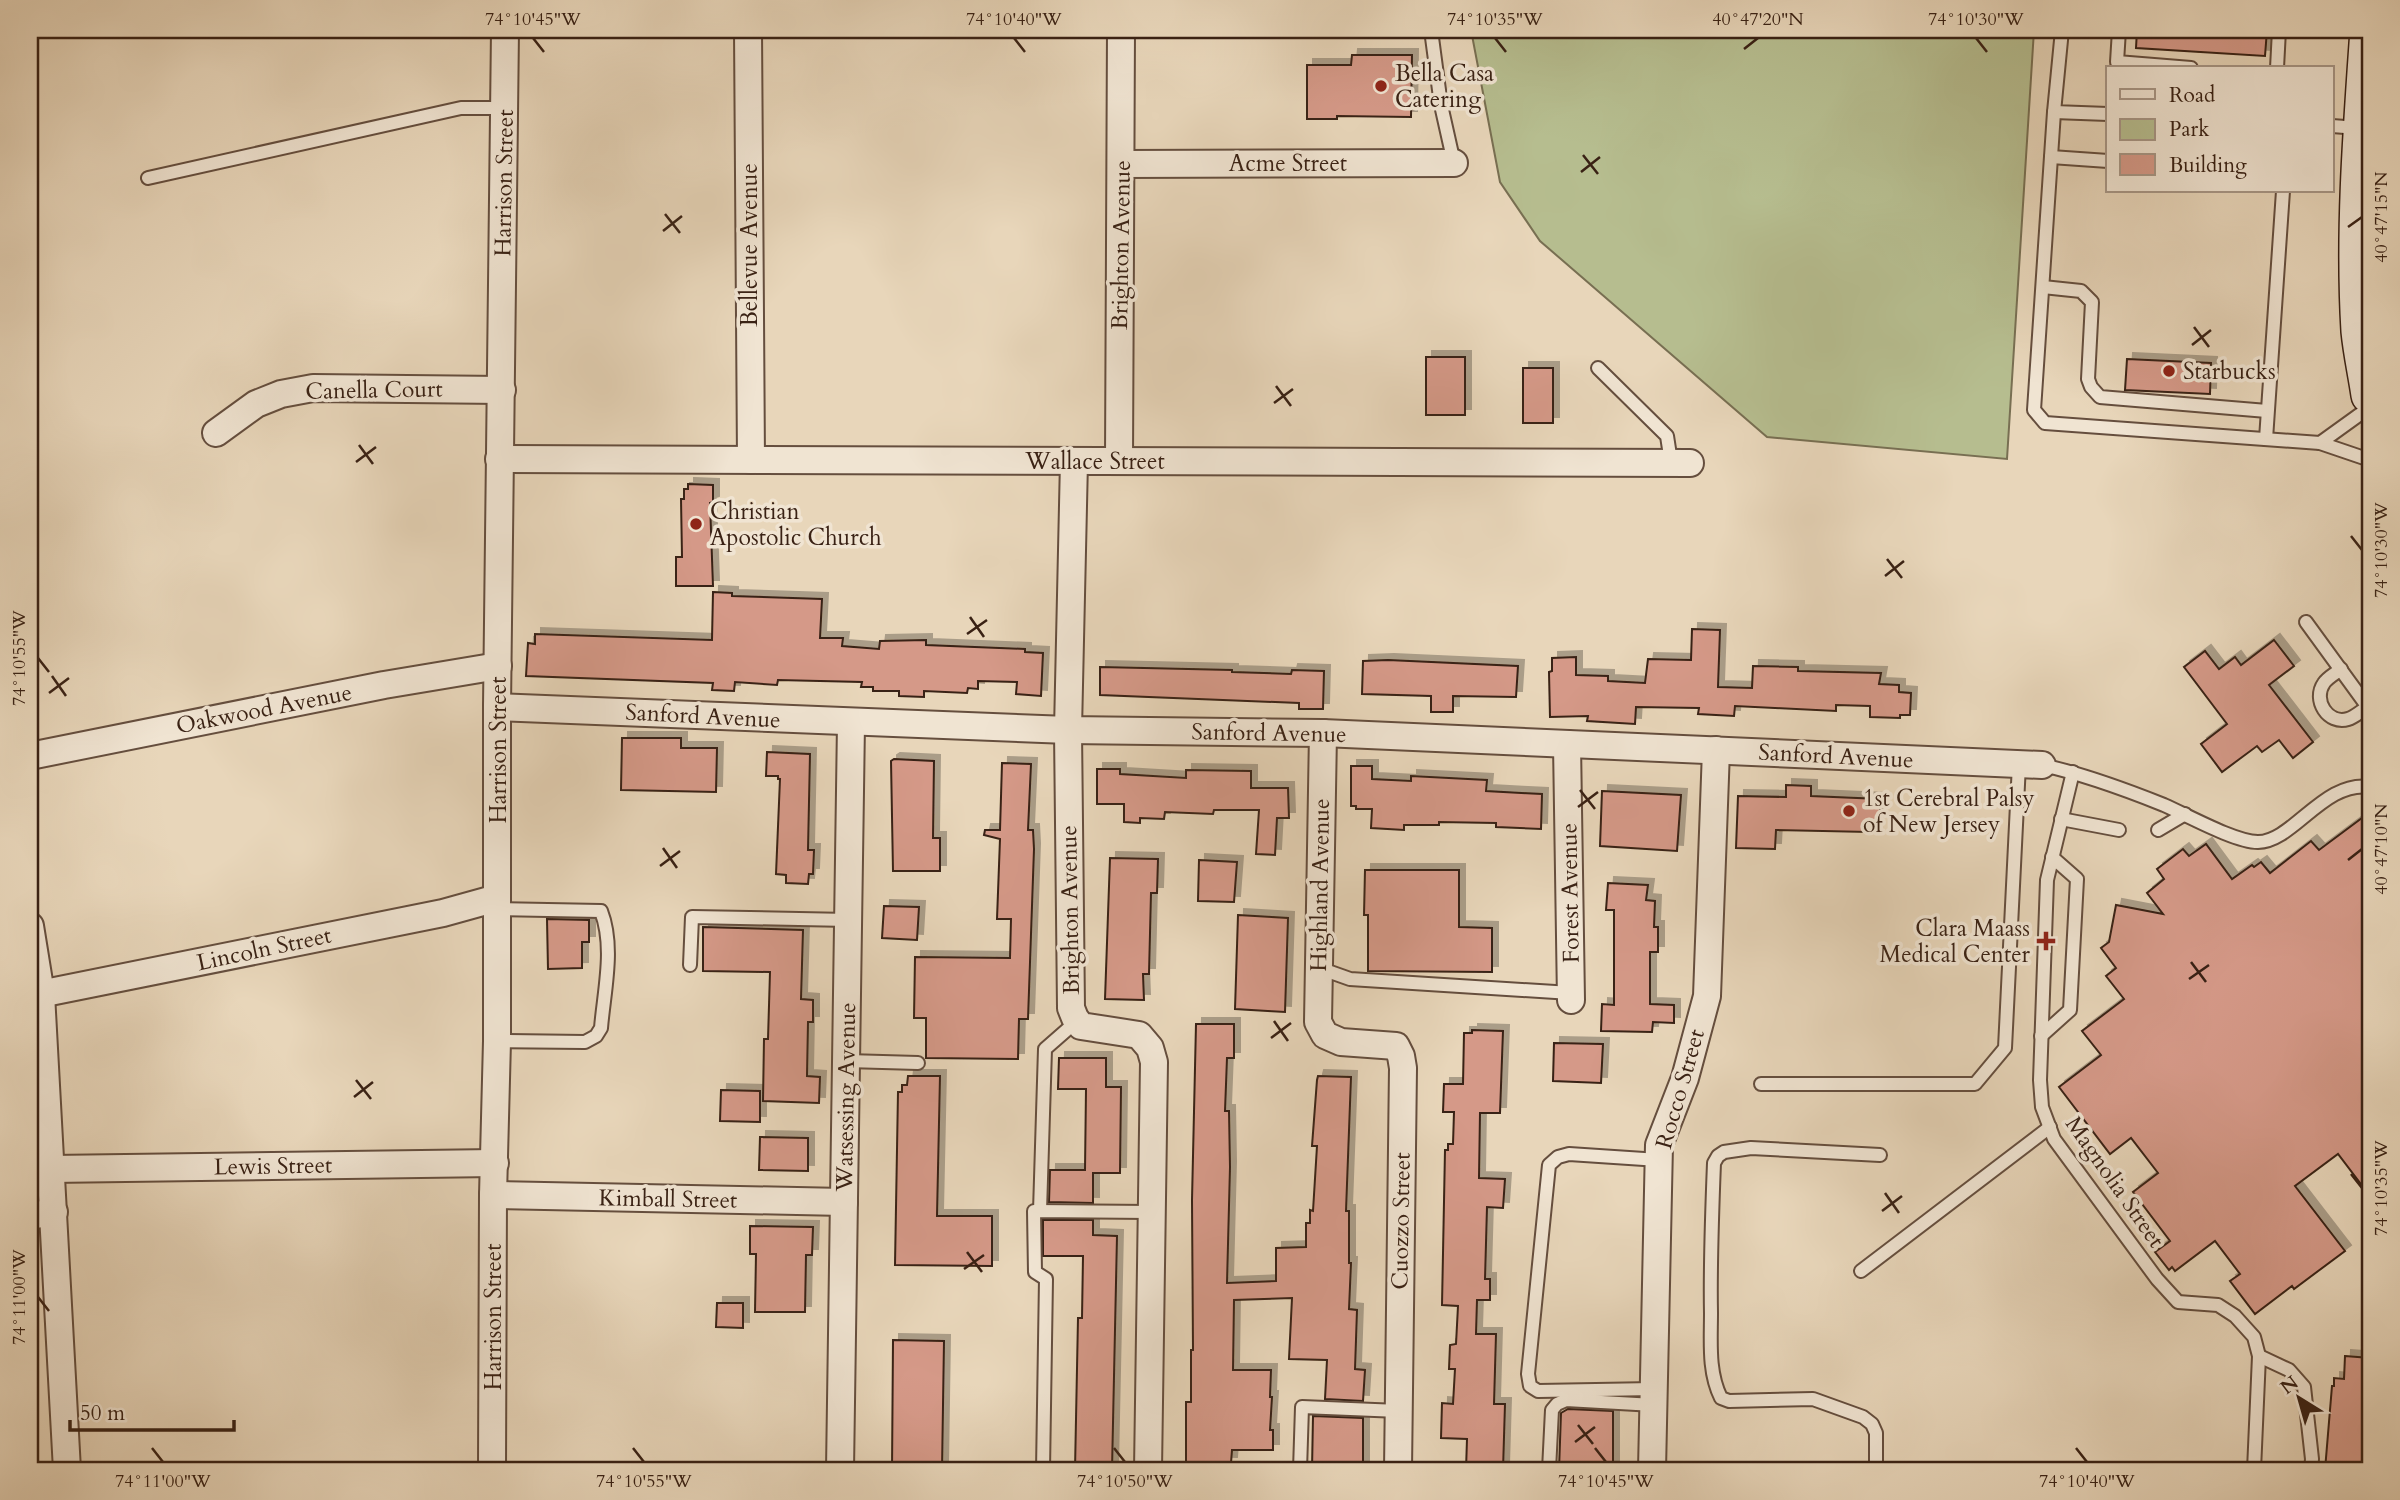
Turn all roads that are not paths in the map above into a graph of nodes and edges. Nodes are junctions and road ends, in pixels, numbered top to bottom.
1 (505, 30) edge
2 (748, 30) edge
3 (1121, 30) edge
4 (1431, 30) edge
5 (2062, 30) edge
6 (2119, 30) edge
7 (2279, 30) edge
8 (2369, 30) edge
9 (2166, 66) edge
10 (2277, 66) edge
11 (505, 108) junction
12 (2054, 112) junction
13 (2106, 114) edge
14 (2347, 127) edge
15 (2051, 157) junction
16 (2106, 161) edge
17 (1454, 163) joint
18 (1122, 164) junction
19 (148, 178) dead end
20 (2283, 192) edge
21 (2043, 287) junction
22 (1598, 368) dead end
23 (502, 390) junction
24 (2370, 395) edge
25 (2370, 407) edge
26 (2267, 411) junction
27 (216, 433) dead end
28 (2266, 439) junction
29 (2319, 443) junction
30 (499, 459) junction
31 (751, 460) junction
32 (2370, 460) edge
33 (1074, 461) junction
34 (1119, 461) junction
35 (1681, 463) joint
36 (2306, 622) dead end
37 (498, 666) junction
38 (2341, 669) junction
39 (497, 707) junction
40 (2369, 709) edge
41 (851, 723) junction
42 (1068, 730) junction
43 (1323, 733) junction
44 (1567, 744) junction
45 (1716, 750) junction
46 (30, 756) edge
47 (2030, 764) junction
48 (2073, 772) junction
49 (2370, 787) edge
50 (2185, 814) junction
51 (2061, 819) junction
52 (2119, 830) dead end
53 (2158, 830) dead end
54 (2052, 857) junction
55 (497, 903) junction
56 (849, 920) junction
57 (30, 926) edge
58 (690, 965) dead end
59 (1319, 968) junction
60 (35, 995) edge
61 (1571, 997) joint
62 (1077, 1021) junction
63 (1325, 1035) joint
64 (2041, 1036) junction
65 (497, 1041) junction
66 (847, 1061) junction
67 (918, 1063) dead end
68 (1761, 1084) dead end
69 (2050, 1127) junction
70 (1880, 1155) dead end
71 (1659, 1160) junction
72 (495, 1163) junction
73 (51, 1169) junction
74 (493, 1195) junction
75 (844, 1202) junction
76 (1040, 1211) junction
77 (1152, 1212) junction
78 (42, 1214) edge
79 (1861, 1271) dead end
80 (2259, 1356) junction
81 (1654, 1397) junction
82 (1399, 1411) junction
83 (67, 1470) edge
84 (492, 1470) edge
85 (840, 1470) edge
86 (1043, 1470) edge
87 (1147, 1470) edge
88 (1300, 1470) edge
89 (1398, 1470) edge
90 (1549, 1470) edge
91 (1652, 1470) edge
92 (1876, 1470) edge
93 (2254, 1470) edge
94 (2311, 1470) edge

1 - 11 street, Harrison Street
2 - 31 street, Bellevue Avenue
3 - 18 street, Brighton Avenue
4 - 17 lane
5 - 12 lane
6 - 9 lane
7 - 10 lane
8 - 14 main road
11 - 19 lane
11 - 23 street, Harrison Street
12 - 13 lane
12 - 15 lane
14 - 24 main road
15 - 16 lane
15 - 21 lane
17 - 18 street, Acme Street
18 - 34 street, Brighton Avenue
20 - 26 lane
21 - 26 lane
21 - 28 lane
22 - 35 lane
23 - 27 street, Canella Court
23 - 30 street, Harrison Street
25 - 29 lane
26 - 28 lane
28 - 29 lane
29 - 32 lane
30 - 31 street, Wallace Street
30 - 37 street, Harrison Street
31 - 33 street, Wallace Street
33 - 34 street, Wallace Street
33 - 42 street, Brighton Avenue
34 - 35 street, Wallace Street
36 - 38 lane
37 - 39 street, Harrison Street
37 - 46 street, Oakwood Avenue
38 - 40 lane
38 - 40 lane
39 - 41 street, Sanford Avenue
39 - 55 street, Harrison Street
41 - 42 street, Sanford Avenue
41 - 56 street, Watsessing Avenue
42 - 43 street, Sanford Avenue
42 - 62 street, Brighton Avenue
43 - 44 street, Sanford Avenue
43 - 59 street, Highland Avenue
44 - 45 street, Sanford Avenue
44 - 61 street, Forest Avenue
45 - 47 street, Sanford Avenue
45 - 71 street, Rocco Street
47 - 48 lane
47 - 68 lane
48 - 50 lane
48 - 51 lane, Magnolia Street
49 - 50 lane
50 - 53 lane
51 - 52 lane
51 - 54 lane, Magnolia Street
54 - 64 lane, Magnolia Street
54 - 64 lane
55 - 60 street, Lincoln Street
55 - 65 street, Harrison Street
55 - 65 lane
56 - 58 lane
56 - 66 street, Watsessing Avenue
57 - 60 street
59 - 61 lane
59 - 63 street, Highland Avenue
60 - 73 street
62 - 76 lane
62 - 77 street, Brighton Avenue
63 - 82 street, Cuozzo Street
64 - 69 lane, Magnolia Street
65 - 72 street, Harrison Street
66 - 67 lane
66 - 75 street, Watsessing Avenue
69 - 79 lane
69 - 80 lane, Magnolia Street
70 - 92 lane
71 - 81 street, Rocco Street
71 - 81 lane
72 - 73 street, Lewis Street
72 - 74 street, Harrison Street
73 - 78 street
74 - 75 street, Kimball Street
74 - 84 street, Harrison Street
75 - 85 street, Watsessing Avenue
76 - 77 lane
76 - 86 lane
77 - 87 street, Brighton Avenue
78 - 83 street
80 - 93 lane, Magnolia Street
80 - 94 lane
81 - 90 lane
81 - 91 street, Rocco Street
82 - 88 lane
82 - 89 street, Cuozzo Street

